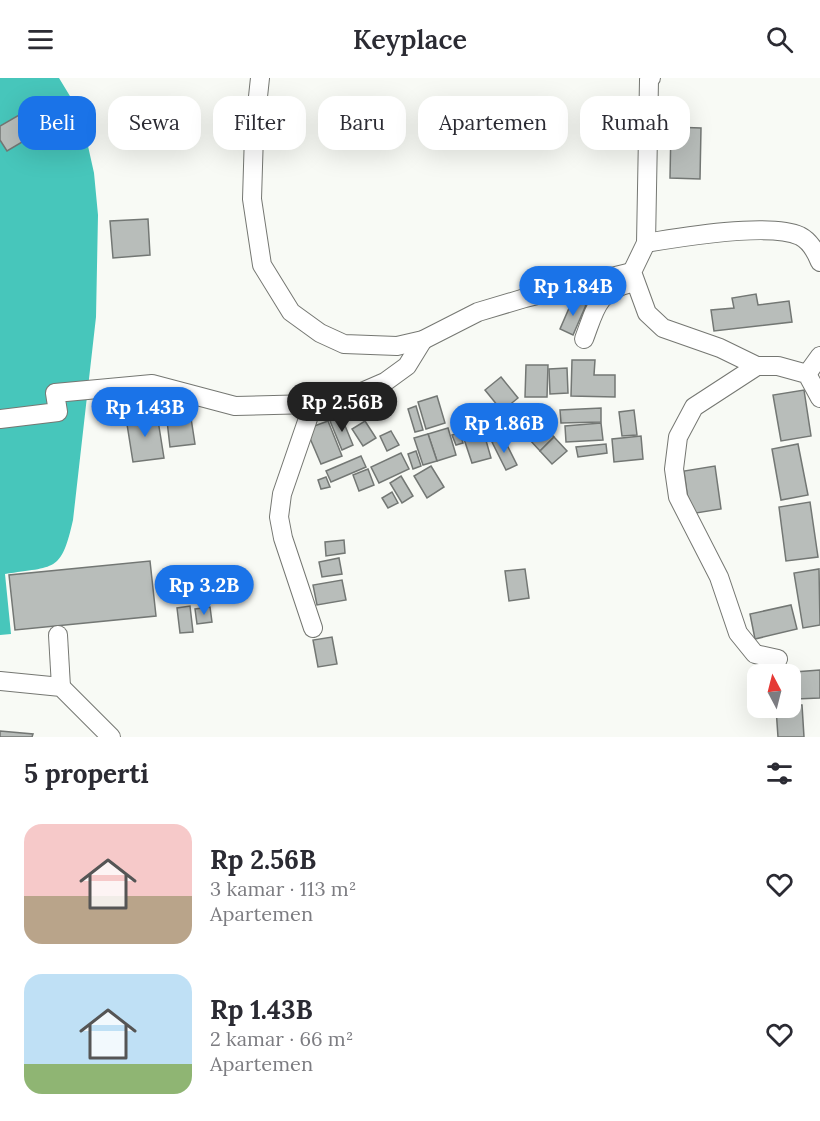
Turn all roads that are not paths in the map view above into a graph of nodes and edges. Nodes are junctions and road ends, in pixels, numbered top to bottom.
1 (260, 78) edge
2 (649, 79) edge
3 (646, 243) junction
4 (820, 262) edge
5 (634, 277) junction
6 (584, 339) dead end
7 (423, 340) junction
8 (820, 356) edge
9 (757, 366) junction
10 (807, 374) junction
11 (820, 398) edge
12 (313, 404) junction
13 (0, 419) edge
14 (313, 627) dead end
15 (58, 635) dead end
16 (778, 659) dead end
17 (0, 681) edge
18 (61, 687) junction
19 (111, 737) edge

1 - 7 lane
2 - 3 lane
3 - 4 lane
3 - 5 lane
5 - 6 lane
5 - 7 lane
5 - 9 lane
7 - 12 lane
8 - 10 lane
9 - 10 lane
9 - 16 lane
10 - 11 lane
12 - 13 lane
12 - 14 lane
15 - 18 lane
17 - 18 lane
18 - 19 lane

